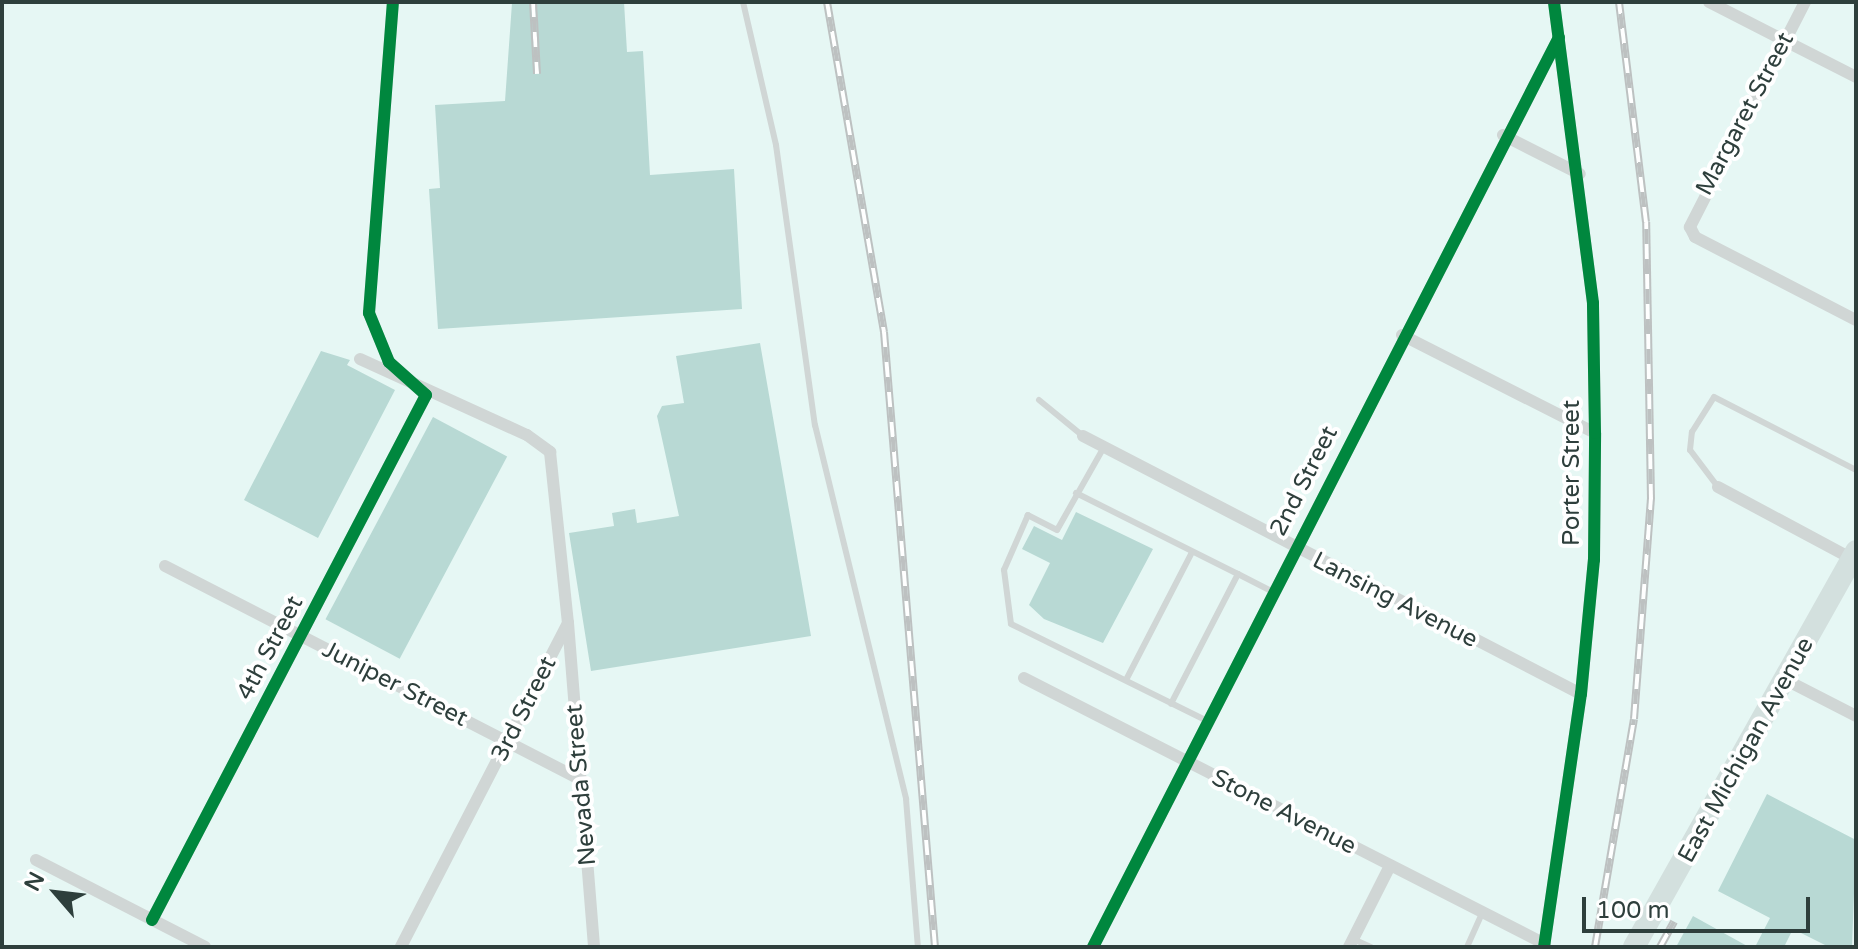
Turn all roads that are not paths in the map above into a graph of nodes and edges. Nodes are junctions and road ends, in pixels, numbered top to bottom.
1 (393, 2) edge
2 (743, 2) edge
3 (1554, 2) edge
4 (1709, 2) edge
5 (1805, 2) edge
6 (1559, 37) junction
7 (1784, 41) junction
8 (1856, 77) edge
9 (1503, 135) junction
10 (1580, 174) junction
11 (1856, 320) edge
12 (1402, 335) junction
13 (360, 359) dead end
14 (426, 395) junction
15 (1039, 400) dead end
16 (1595, 433) junction
17 (1083, 436) joint
18 (1104, 446) junction
19 (1856, 470) edge
20 (1718, 487) joint
21 (1076, 493) junction
22 (1294, 549) junction
23 (1192, 552) junction
24 (1854, 555) edge
25 (165, 566) dead end
26 (1238, 574) junction
27 (1273, 592) junction
28 (568, 623) junction
29 (301, 637) junction
30 (1024, 678) dead end
31 (1784, 679) junction
32 (1126, 680) junction
33 (1581, 694) junction
34 (1171, 704) junction
35 (1856, 716) edge
36 (1207, 721) junction
37 (508, 742) junction
38 (1185, 761) junction
39 (582, 780) junction
40 (36, 860) dead end
41 (1390, 866) junction
42 (1482, 913) junction
43 (152, 920) junction
44 (1351, 943) edge
45 (1545, 946) edge
46 (205, 947) edge
47 (401, 947) edge
48 (594, 947) edge
49 (918, 947) edge
50 (1093, 947) edge
51 (1371, 947) edge
52 (1467, 947) edge
53 (1634, 947) edge

1 - 14 street
2 - 49 lane
3 - 6 street, Porter Street
4 - 7 street
5 - 7 street, Margaret Street
6 - 9 street, 2nd Street
6 - 10 street, Porter Street
7 - 8 street
7 - 11 street, Margaret Street
9 - 10 street
9 - 12 street, 2nd Street
10 - 16 street, Porter Street
12 - 16 street
12 - 22 street, 2nd Street
13 - 14 street
14 - 28 street
14 - 29 street, 4th Street
15 - 17 lane
16 - 33 street, Porter Street
17 - 18 street, Lansing Avenue
18 - 21 lane
18 - 22 street, Lansing Avenue
19 - 20 lane
20 - 24 street
21 - 23 lane
21 - 32 lane
22 - 27 street, 2nd Street
22 - 33 street, Lansing Avenue
23 - 26 lane
23 - 32 lane
24 - 31 highway, East Michigan Avenue
25 - 29 street, Juniper Street
26 - 27 lane
26 - 34 lane
27 - 36 street, 2nd Street
28 - 37 street, 3rd Street
28 - 39 street, Nevada Street
29 - 37 street, Juniper Street
29 - 43 street, 4th Street
30 - 38 street, Stone Avenue
31 - 35 street
31 - 53 highway, East Michigan Avenue
32 - 34 lane
33 - 45 street, Porter Street
34 - 36 lane
36 - 38 street, 2nd Street
37 - 39 street, Juniper Street
37 - 47 street, 3rd Street
38 - 41 street, Stone Avenue
38 - 50 street, 2nd Street
39 - 48 street, Nevada Street
40 - 43 street
41 - 42 street, Stone Avenue
41 - 44 street
42 - 45 street, Stone Avenue
42 - 52 lane
43 - 46 street
44 - 51 lane

